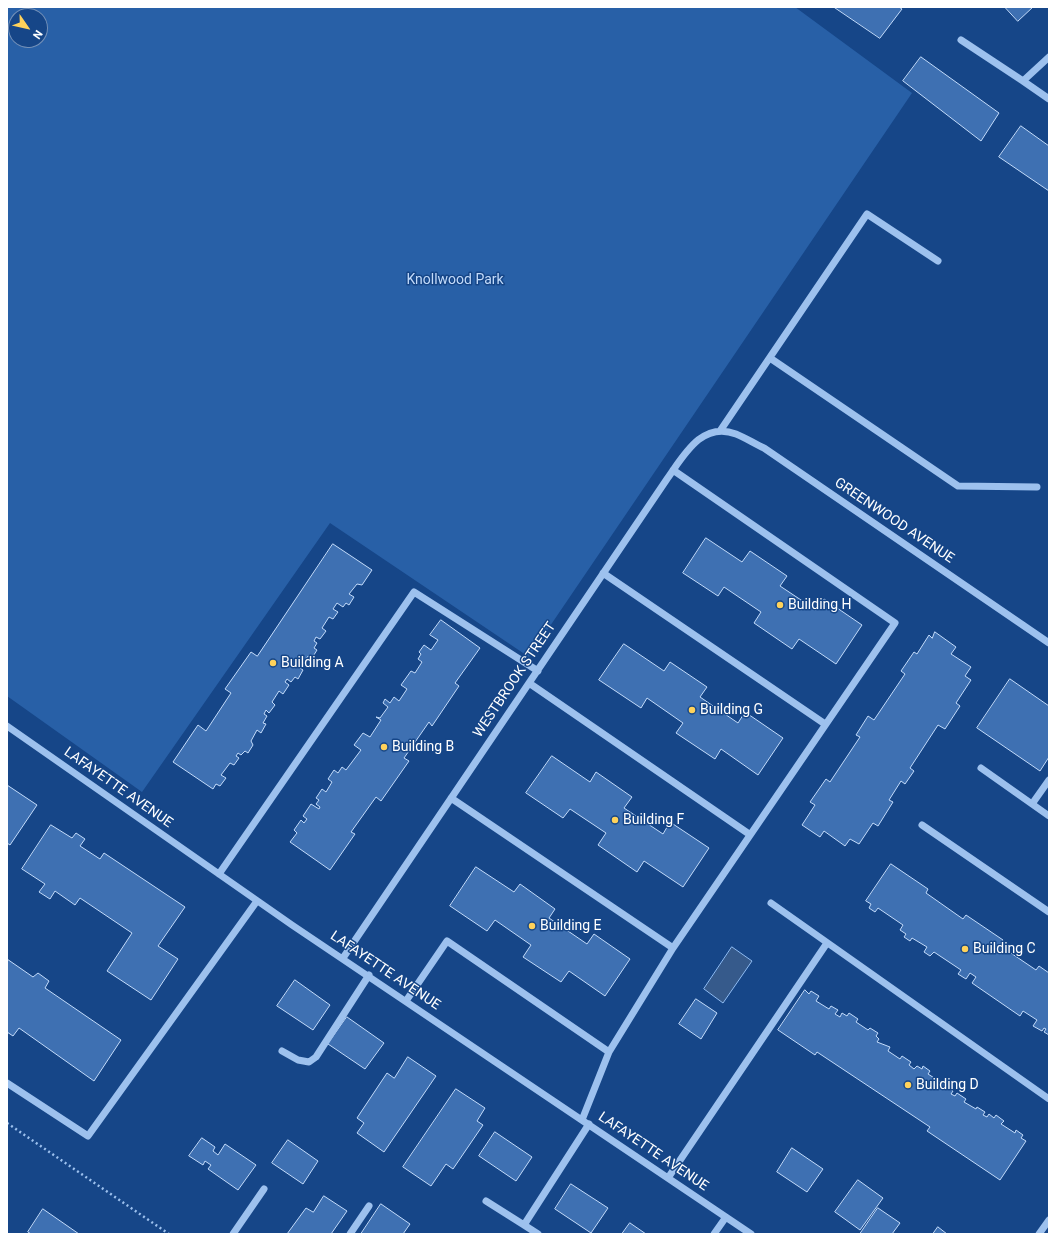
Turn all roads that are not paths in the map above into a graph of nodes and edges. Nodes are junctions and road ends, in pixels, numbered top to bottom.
1 (961, 40) dead end
2 (1049, 57) edge
3 (1023, 81) junction
4 (1049, 99) edge
5 (938, 261) dead end
6 (770, 358) junction
7 (720, 431) junction
8 (674, 470) junction
9 (1037, 487) dead end
10 (603, 573) junction
11 (1049, 642) edge
12 (538, 671) junction
13 (529, 683) junction
14 (825, 724) junction
15 (7, 726) edge
16 (981, 768) dead end
17 (1049, 780) edge
18 (451, 798) junction
19 (1032, 804) junction
20 (1049, 816) edge
21 (922, 825) dead end
22 (750, 834) junction
23 (219, 874) junction
24 (257, 900) junction
25 (771, 903) dead end
26 (1049, 912) edge
27 (827, 942) junction
28 (673, 948) junction
29 (343, 958) junction
30 (369, 975) junction
31 (406, 1001) junction
32 (282, 1051) dead end
33 (609, 1052) junction
34 (7, 1083) edge
35 (1049, 1099) edge
36 (582, 1120) junction
37 (589, 1124) junction
38 (668, 1178) junction
39 (264, 1189) dead end
40 (486, 1201) dead end
41 (369, 1206) dead end
42 (726, 1217) junction
43 (1049, 1220) edge
44 (524, 1225) junction
45 (233, 1234) edge
46 (350, 1234) edge
47 (538, 1234) edge
48 (714, 1234) edge
49 (751, 1234) edge
50 (1039, 1234) edge

1 - 3 street
2 - 3 street
3 - 4 street
5 - 6 street
6 - 7 street
6 - 9 street
7 - 8 street, WESTBROOK STREET
7 - 11 street, GREENWOOD AVENUE
8 - 10 street, WESTBROOK STREET
8 - 14 street
10 - 12 street, WESTBROOK STREET
10 - 14 street
12 - 13 street, WESTBROOK STREET
12 - 23 street
13 - 18 street, WESTBROOK STREET
13 - 22 street
14 - 22 street
15 - 23 street, LAFAYETTE AVENUE
16 - 19 street
17 - 19 street
18 - 28 street
18 - 29 street, WESTBROOK STREET
19 - 20 street
21 - 26 street
22 - 28 street
23 - 24 street, LAFAYETTE AVENUE
24 - 29 street, LAFAYETTE AVENUE
24 - 34 street
25 - 27 street
27 - 35 street
27 - 38 street
28 - 33 street
29 - 30 street, LAFAYETTE AVENUE
30 - 31 street, LAFAYETTE AVENUE
30 - 32 street
31 - 33 street
31 - 36 street, LAFAYETTE AVENUE
33 - 36 street
36 - 37 street, LAFAYETTE AVENUE
37 - 38 street, LAFAYETTE AVENUE
37 - 44 street
38 - 42 street, LAFAYETTE AVENUE
39 - 45 street
40 - 44 street
41 - 46 street
42 - 48 street
42 - 49 street, LAFAYETTE AVENUE
43 - 50 street
44 - 47 street

